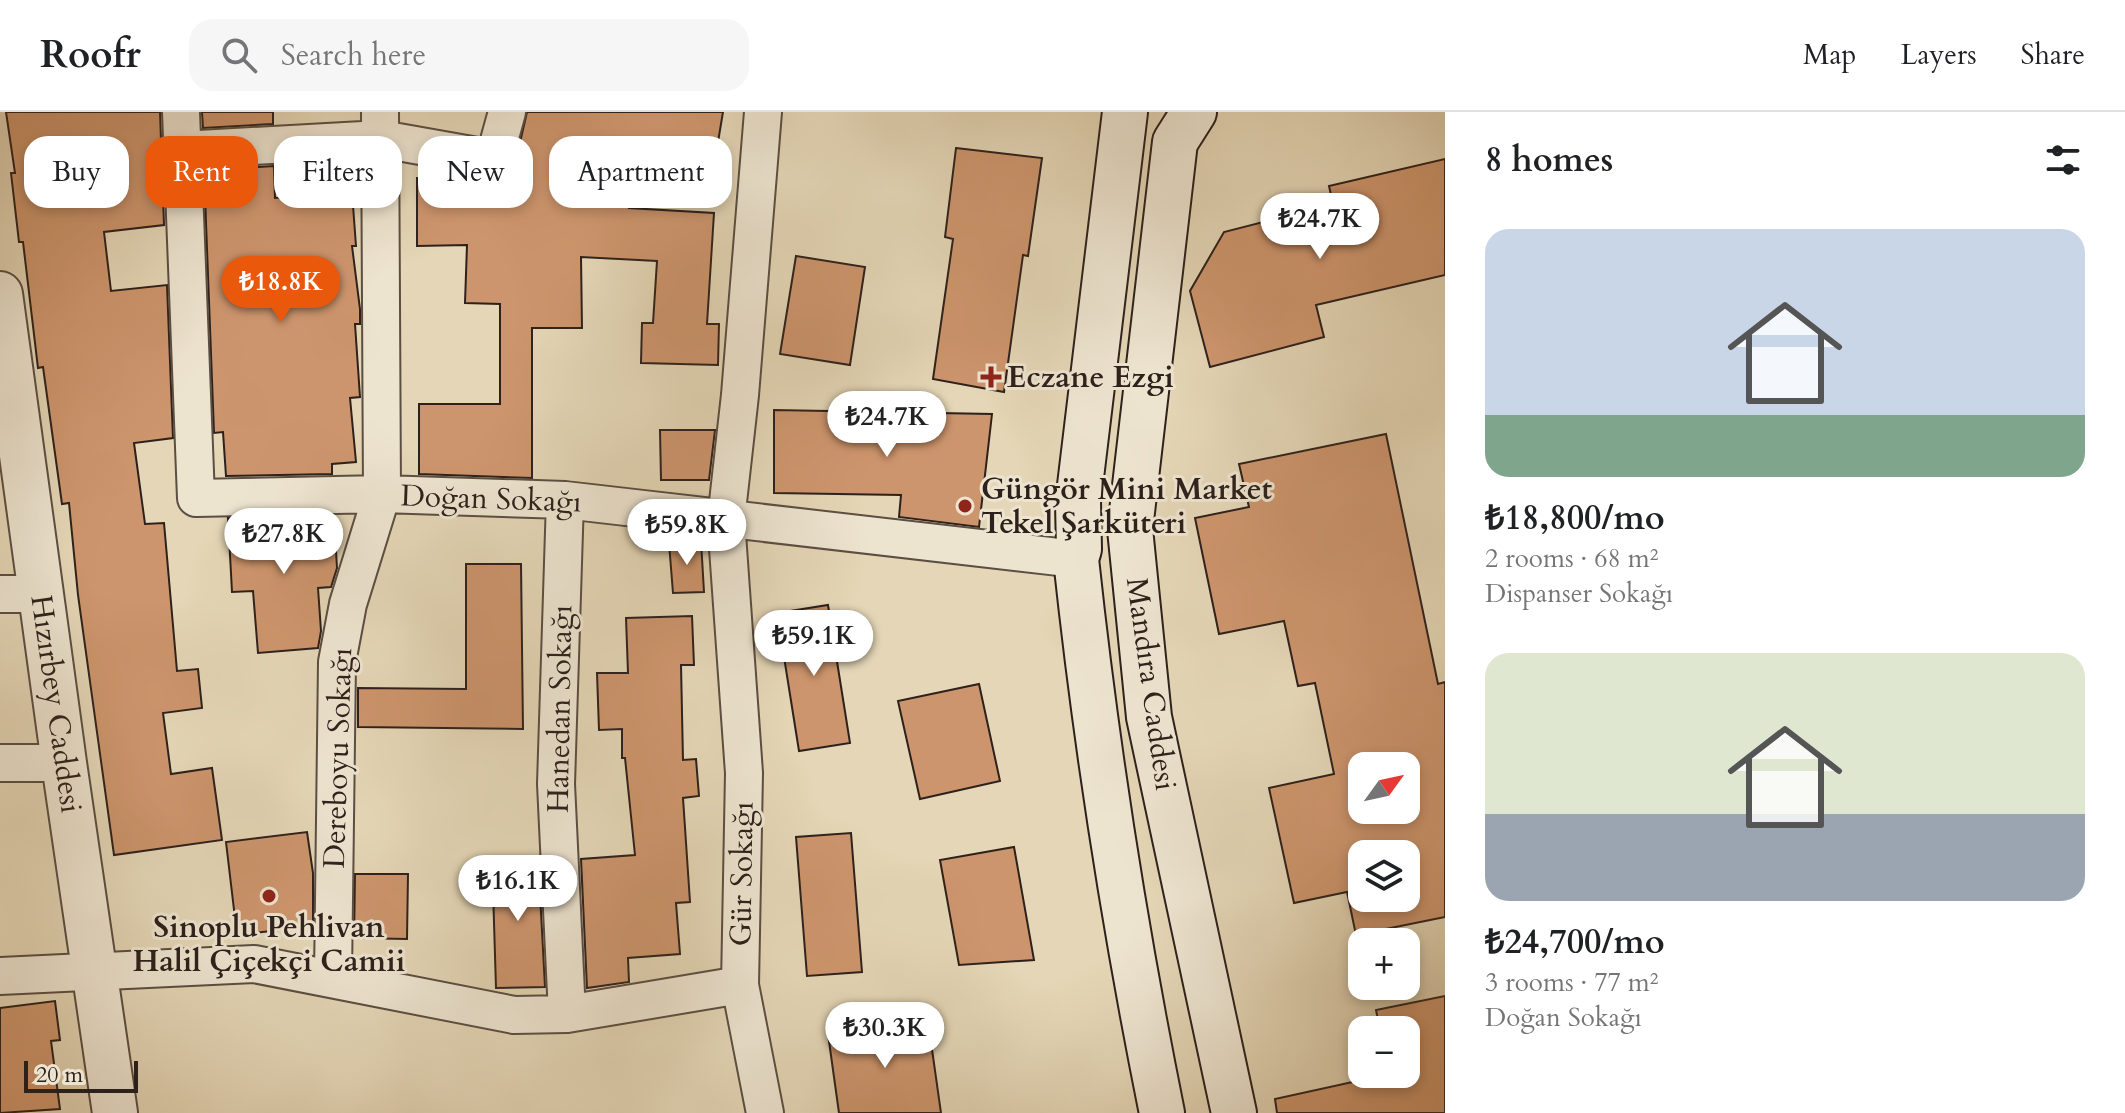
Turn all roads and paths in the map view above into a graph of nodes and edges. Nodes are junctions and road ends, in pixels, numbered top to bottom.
1 (181, 112) edge
2 (507, 112) edge
3 (763, 112) edge
4 (1125, 112) edge
5 (1194, 112) edge
6 (380, 125) edge
7 (181, 136) edge
8 (258, 140) edge
9 (184, 208) edge
10 (0, 294) edge
11 (9, 424) edge
12 (382, 494) junction
13 (565, 500) junction
14 (726, 520) junction
15 (1076, 559) junction
16 (20, 594) edge
17 (0, 763) edge
18 (64, 763) junction
19 (94, 971) junction
20 (0, 976) edge
21 (333, 978) junction
22 (740, 985) junction
23 (567, 1014) junction
24 (115, 1113) edge
25 (765, 1113) edge
26 (1162, 1113) edge
27 (1234, 1113) edge

1 - 7 street
2 - 6 street
3 - 14 street, Gür Sokağı
4 - 15 main road, Mandıra Caddesi
5 - 27 main road, Mandıra Caddesi
6 - 8 street
6 - 12 street, Dereboyu Sokağı
9 - 12 street, Doğan Sokağı
10 - 11 main road, Hızırbey Caddesi
11 - 16 main road, Hızırbey Caddesi
12 - 13 street, Doğan Sokağı
12 - 21 street, Dereboyu Sokağı
13 - 14 street, Doğan Sokağı
13 - 23 street, Hanedan Sokağı
14 - 15 street, Doğan Sokağı
14 - 22 street, Gür Sokağı
15 - 26 main road, Mandıra Caddesi
16 - 18 main road, Hızırbey Caddesi
17 - 18 street
18 - 19 main road, Hızırbey Caddesi
19 - 20 street, Gür Sokağı
19 - 21 street, Gür Sokağı
19 - 24 main road, Hızırbey Caddesi
21 - 23 street, Gür Sokağı
22 - 23 street, Gür Sokağı
22 - 25 street

